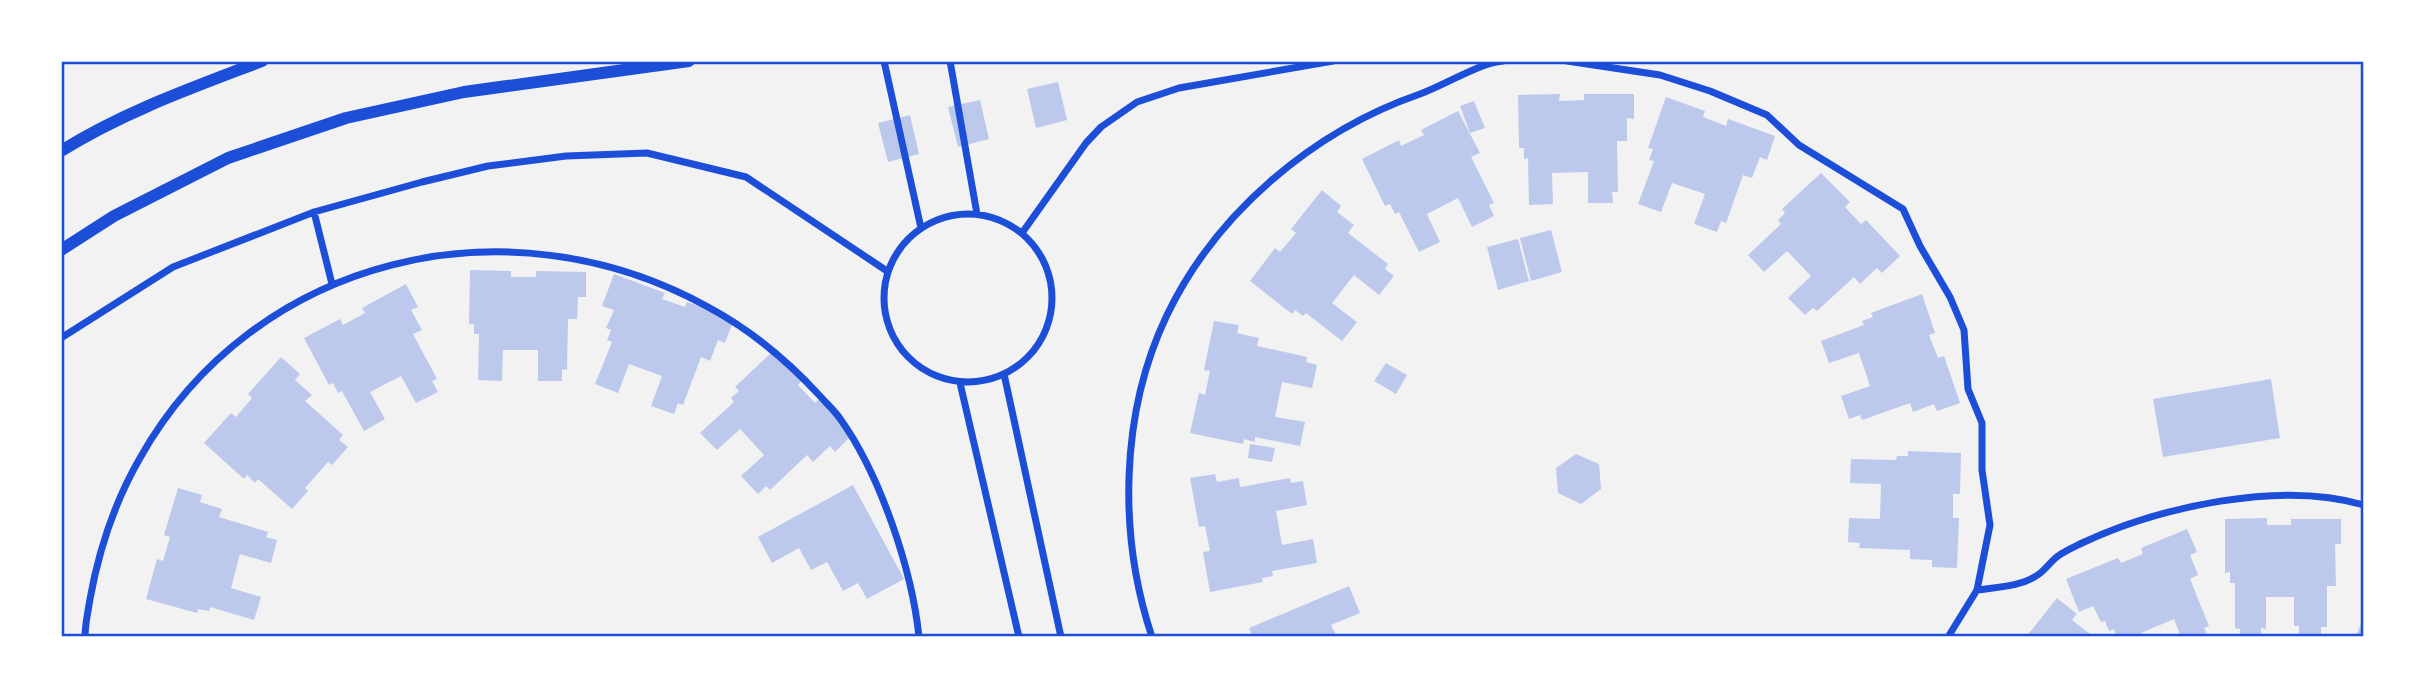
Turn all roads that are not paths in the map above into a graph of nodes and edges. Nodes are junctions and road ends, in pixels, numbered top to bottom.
1 (262, 61) edge
2 (689, 61) edge
3 (884, 61) edge
4 (950, 61) edge
5 (1333, 61) edge
6 (1503, 61) edge
7 (1567, 61) edge
8 (1491, 62) edge
9 (61, 151) edge
10 (314, 212) junction
11 (977, 214) junction
12 (921, 228) junction
13 (1021, 233) junction
14 (61, 250) edge
15 (887, 271) junction
16 (332, 284) junction
17 (61, 338) edge
18 (1004, 374) junction
19 (960, 383) junction
20 (2364, 505) edge
21 (1977, 590) junction
22 (85, 637) edge
23 (919, 637) edge
24 (1019, 637) edge
25 (1061, 637) edge
26 (1152, 637) edge
27 (1948, 637) edge

1 - 9 street
2 - 14 street
3 - 12 street
4 - 11 street
5 - 13 street
6 - 8 street
7 - 21 street
8 - 26 street
10 - 15 street
10 - 16 street
10 - 17 street
11 - 12 street
11 - 13 street
12 - 15 street
13 - 18 street
15 - 19 street
16 - 22 street
16 - 23 street
18 - 19 street
18 - 25 street
19 - 24 street
20 - 21 street
21 - 27 street

